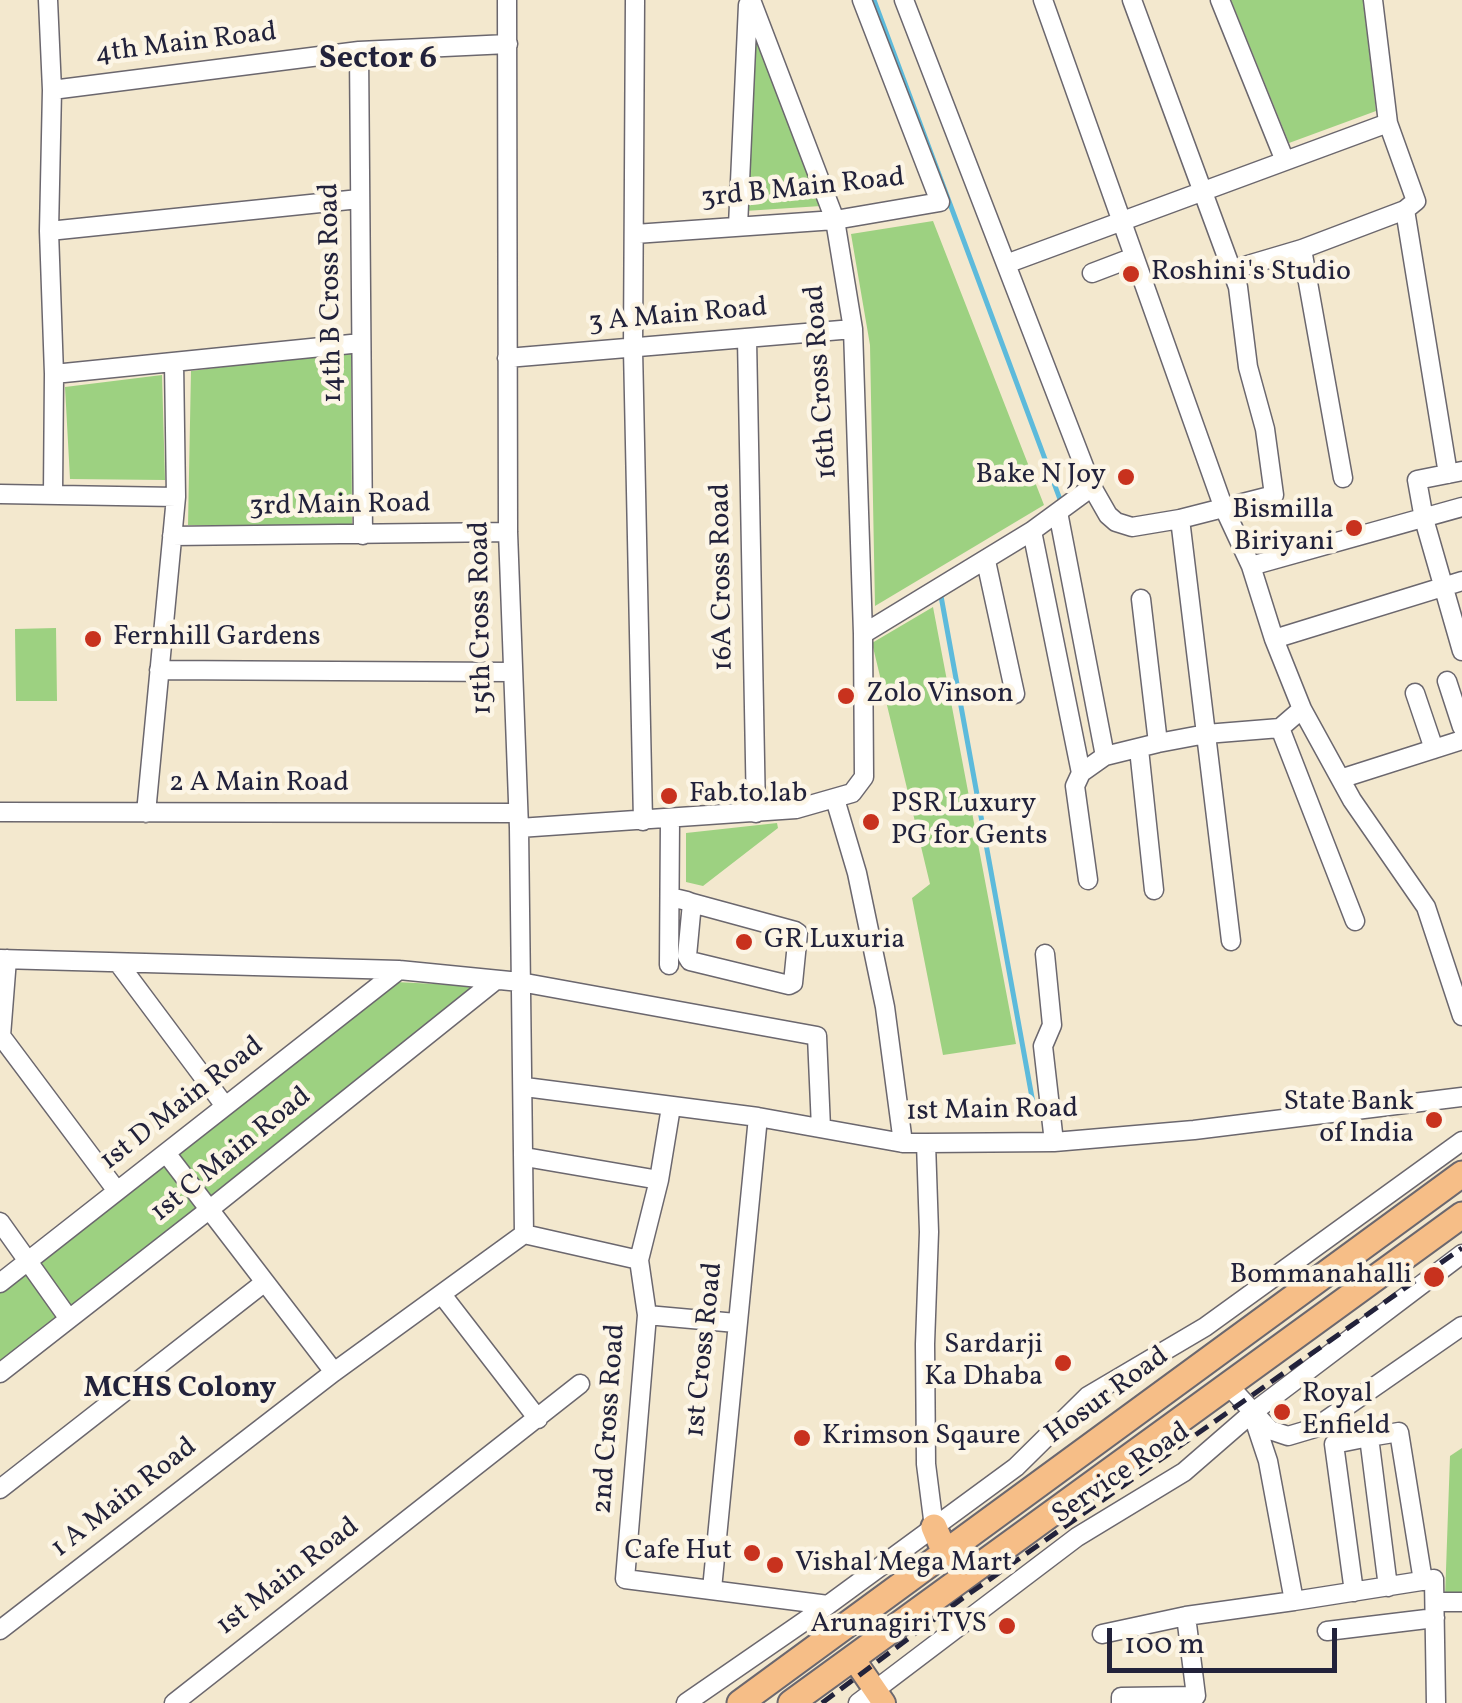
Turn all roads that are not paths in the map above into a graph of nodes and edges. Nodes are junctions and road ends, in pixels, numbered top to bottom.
1 (48, 0) edge
2 (507, 0) edge
3 (635, 0) edge
4 (749, 0) edge
5 (862, 0) edge
6 (904, 0) edge
7 (1043, 0) edge
8 (1132, 0) edge
9 (1220, 0) edge
10 (1374, 0) edge
11 (508, 44) junction
12 (359, 51) junction
13 (52, 90) junction
14 (1388, 123) junction
15 (1286, 161) junction
16 (1202, 192) junction
17 (359, 199) junction
18 (1405, 210) junction
19 (835, 220) junction
20 (1122, 221) junction
21 (738, 226) junction
22 (49, 232) junction
23 (635, 234) junction
24 (1302, 249) junction
25 (1134, 257) junction
26 (1006, 264) junction
27 (1231, 270) junction
28 (1092, 273) dead end
29 (852, 329) junction
30 (746, 338) junction
31 (361, 343) junction
32 (632, 348) junction
33 (508, 358) junction
34 (174, 362) junction
35 (54, 374) junction
36 (1455, 473) edge
37 (1343, 478) dead end
38 (1092, 487) junction
39 (0, 494) edge
40 (53, 494) junction
41 (176, 496) junction
42 (1223, 506) junction
43 (1462, 507) edge
44 (1058, 512) junction
45 (1180, 518) junction
46 (1424, 519) junction
47 (1032, 531) junction
48 (508, 532) junction
49 (172, 536) junction
50 (363, 536) junction
51 (986, 560) junction
52 (1251, 566) junction
53 (1462, 581) edge
54 (1443, 586) junction
55 (1142, 599) dead end
56 (863, 634) junction
57 (1274, 639) junction
58 (1462, 651) edge
59 (159, 670) junction
60 (511, 672) junction
61 (1447, 681) dead end
62 (1416, 692) dead end
63 (1015, 694) dead end
64 (1302, 709) junction
65 (1462, 727) edge
66 (1280, 728) junction
67 (1206, 734) junction
68 (1462, 740) edge
69 (1158, 743) junction
70 (1139, 748) junction
71 (1434, 749) junction
72 (1105, 756) junction
73 (1081, 774) junction
74 (1343, 778) junction
75 (835, 800) junction
76 (0, 812) edge
77 (146, 813) junction
78 (756, 813) junction
79 (518, 820) junction
80 (670, 820) junction
81 (643, 822) junction
82 (1088, 880) dead end
83 (1154, 890) dead end
84 (670, 897) junction
85 (692, 903) junction
86 (1355, 920) dead end
87 (1231, 941) dead end
88 (1045, 954) dead end
89 (3, 959) edge
90 (119, 964) junction
91 (669, 965) dead end
92 (399, 970) junction
93 (496, 980) junction
94 (520, 982) junction
95 (1462, 1016) edge
96 (524, 1087) junction
97 (1462, 1097) edge
98 (226, 1106) junction
99 (672, 1107) junction
100 (758, 1118) junction
101 (821, 1128) junction
102 (1462, 1141) edge
103 (1054, 1142) junction
104 (903, 1143) junction
105 (926, 1143) junction
106 (166, 1153) junction
107 (525, 1157) junction
108 (1462, 1174) edge
109 (659, 1180) junction
110 (118, 1191) junction
111 (210, 1210) junction
112 (1462, 1215) edge
113 (0, 1222) edge
114 (524, 1234) junction
115 (1462, 1254) edge
116 (638, 1260) junction
117 (28, 1261) junction
118 (265, 1282) junction
119 (0, 1283) edge
120 (443, 1296) junction
121 (647, 1315) junction
122 (69, 1318) junction
123 (736, 1323) junction
124 (1462, 1326) edge
125 (334, 1372) junction
126 (0, 1373) edge
127 (580, 1384) dead end
128 (1228, 1384) junction
129 (1252, 1413) junction
130 (538, 1419) junction
131 (1369, 1437) junction
132 (0, 1489) edge
133 (934, 1527) junction
134 (945, 1554) junction
135 (1423, 1581) junction
136 (1388, 1587) junction
137 (712, 1589) junction
138 (1354, 1592) junction
139 (1294, 1601) junction
140 (1462, 1602) edge
141 (828, 1605) junction
142 (1435, 1610) junction
143 (1186, 1616) junction
144 (0, 1630) edge
145 (1327, 1631) dead end
146 (1102, 1634) dead end
147 (853, 1658) junction
148 (873, 1699) edge
149 (174, 1703) edge
150 (686, 1703) edge
151 (740, 1703) edge
152 (791, 1703) edge
153 (1121, 1703) edge
154 (1436, 1703) edge

1 - 13 street
2 - 11 street, 15th Cross Road
3 - 23 street
4 - 19 street, 16th Cross Road
4 - 21 street
5 - 19 street, 3rd B Main Road
6 - 26 street
7 - 20 street
8 - 16 street
9 - 15 street
10 - 14 street
11 - 12 street, 4th Main Road
11 - 33 street, 15th Cross Road
12 - 13 street, 4th Main Road
12 - 17 street, 14th B Cross Road
13 - 22 street
14 - 15 street
14 - 18 street
15 - 16 street
16 - 20 street
16 - 27 street
17 - 22 street
17 - 31 street, 14th B Cross Road
18 - 24 street
18 - 36 street
19 - 21 street, 3rd B Main Road
19 - 29 street, 16th Cross Road
20 - 25 street
20 - 26 street
21 - 23 street, 3rd B Main Road
22 - 35 street
23 - 32 street
24 - 27 street
24 - 37 street
25 - 28 street
25 - 42 street
26 - 38 street
27 - 42 street
29 - 30 street, 3 A Main Road
29 - 56 street, 16th Cross Road
30 - 32 street, 3 A Main Road
30 - 78 street, 16A Cross Road
31 - 34 street
31 - 50 street, 14th B Cross Road
32 - 33 street, 3 A Main Road
32 - 81 street
33 - 48 street, 15th Cross Road
34 - 35 street
34 - 41 street
35 - 40 street
36 - 46 street
38 - 44 street
38 - 45 street
39 - 40 street
40 - 41 street
41 - 49 street
42 - 45 street
42 - 52 street
43 - 46 street
44 - 47 street
44 - 72 street
45 - 67 street
46 - 52 street
46 - 54 street
47 - 51 street
47 - 73 street
48 - 50 street, 3rd Main Road
48 - 60 street, 15th Cross Road
49 - 50 street, 3rd Main Road
49 - 59 street
51 - 56 street
51 - 63 street
52 - 57 street
53 - 54 street
54 - 57 street
54 - 58 street
55 - 69 street
56 - 75 street, 16th Cross Road
57 - 64 street
59 - 60 street
59 - 77 street
60 - 79 street, 15th Cross Road
61 - 65 street
62 - 71 street
64 - 66 street
64 - 74 street
66 - 67 street
66 - 86 street
67 - 69 street
67 - 87 street
68 - 71 street
69 - 70 street
70 - 72 street
70 - 83 street
71 - 74 street
72 - 73 street
73 - 82 street
74 - 95 street
75 - 78 street, 2 A Main Road
75 - 104 street
76 - 77 street, 2 A Main Road
77 - 79 street, 2 A Main Road
78 - 80 street, 2 A Main Road
79 - 81 street, 2 A Main Road
79 - 94 street, 15th Cross Road
80 - 81 street, 2 A Main Road
80 - 84 street
84 - 85 street
84 - 91 street
85 - 85 street
88 - 103 street
89 - 90 street
89 - 110 street
90 - 92 street
90 - 98 street
92 - 93 street
92 - 98 street, 1st D Main Road
93 - 94 street
93 - 111 street, 1st C Main Road
94 - 96 street, 15th Cross Road
94 - 101 street
96 - 99 street, 1st Main Road
96 - 107 street, 15th Cross Road
97 - 103 street, 1st Main Road
98 - 106 street, 1st D Main Road
99 - 100 street, 1st Main Road
99 - 109 street, 2nd Cross Road
100 - 101 street, 1st Main Road
100 - 123 street, 1st Cross Road
101 - 104 street, 1st Main Road
102 - 133 street
103 - 105 street, 1st Main Road
104 - 105 street, 1st Main Road
105 - 133 street
106 - 110 street, 1st D Main Road
106 - 111 street
107 - 109 street
107 - 114 street, 15th Cross Road
108 - 134 highway, Hosur Road
109 - 116 street, 2nd Cross Road
110 - 117 street, 1st D Main Road
111 - 118 street
111 - 122 street, 1st C Main Road
112 - 128 highway
113 - 117 street
114 - 116 street
114 - 120 street, 1 A Main Road
115 - 129 street, Service Road
116 - 121 street, 2nd Cross Road
117 - 119 street, 1st D Main Road
117 - 122 street
118 - 125 street
118 - 132 street
120 - 125 street, 1 A Main Road
120 - 130 street
121 - 123 street
121 - 137 street, 2nd Cross Road
122 - 126 street, 1st C Main Road
123 - 137 street, 1st Cross Road
124 - 129 street
125 - 144 street, 1 A Main Road
127 - 130 street, 1st Main Road
128 - 129 street
128 - 147 highway
129 - 139 street
129 - 148 street, Service Road
130 - 149 street, 1st Main Road
131 - 135 street
131 - 136 street
131 - 138 street
133 - 134 highway
133 - 141 street
134 - 151 highway, Hosur Road
135 - 136 street
135 - 142 street
136 - 138 street
137 - 141 street, 2nd Cross Road
138 - 139 street
139 - 143 street
140 - 142 street
141 - 150 street
142 - 145 street
142 - 154 street
143 - 146 street
143 - 153 street
147 - 148 main road
147 - 152 highway

